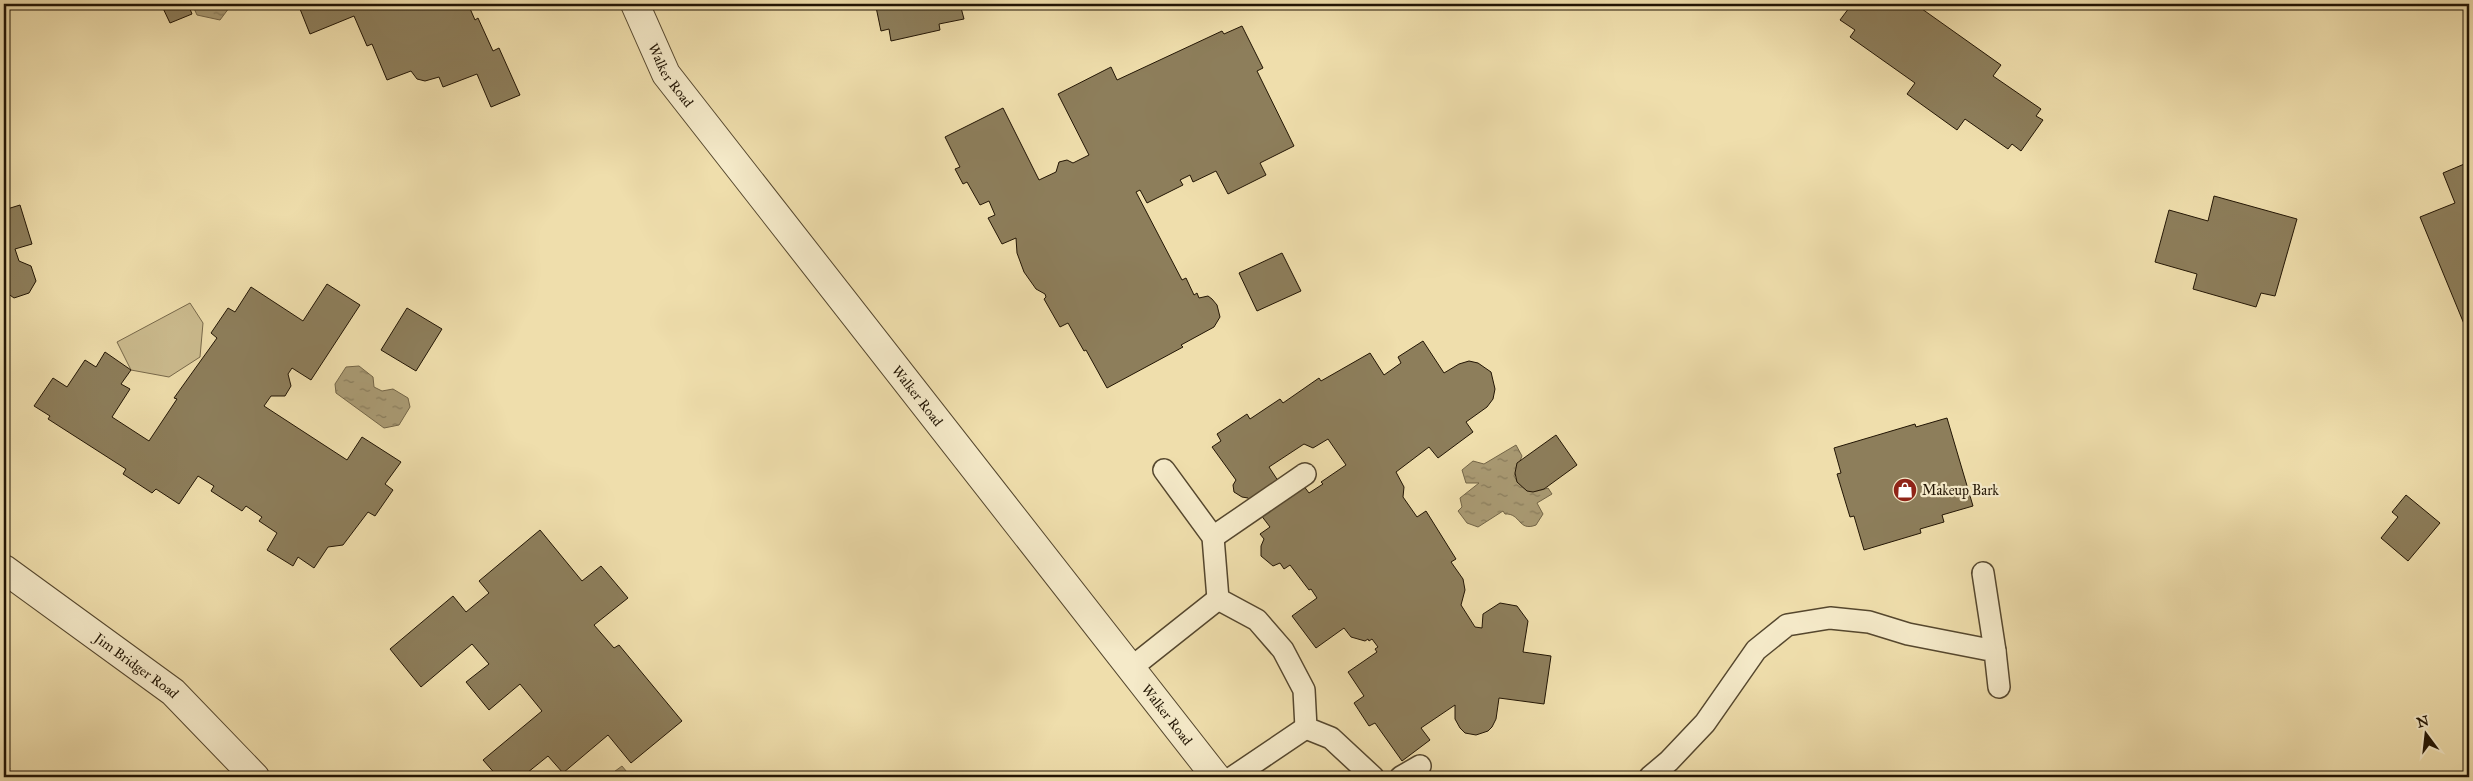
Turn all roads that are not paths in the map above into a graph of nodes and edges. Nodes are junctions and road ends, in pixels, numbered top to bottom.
1 (635, 4) edge
2 (1164, 470) dead end
3 (1305, 474) dead end
4 (1213, 537) junction
5 (4, 569) edge
6 (1983, 573) dead end
7 (1218, 599) junction
8 (1995, 651) junction
9 (1131, 668) junction
10 (1999, 687) dead end
11 (1307, 727) junction
12 (1420, 766) dead end
13 (255, 777) edge
14 (1216, 777) edge
15 (1234, 777) edge
16 (1373, 777) edge
17 (1401, 777) edge
18 (1650, 777) edge

1 - 9 street, Walker Road
2 - 4 lane
3 - 4 lane
4 - 7 lane
5 - 13 street, Jim Bridger Road
6 - 8 lane
7 - 9 lane
7 - 11 lane
8 - 10 lane
8 - 18 lane
9 - 14 street, Walker Road
11 - 15 lane
11 - 16 lane
12 - 17 lane

